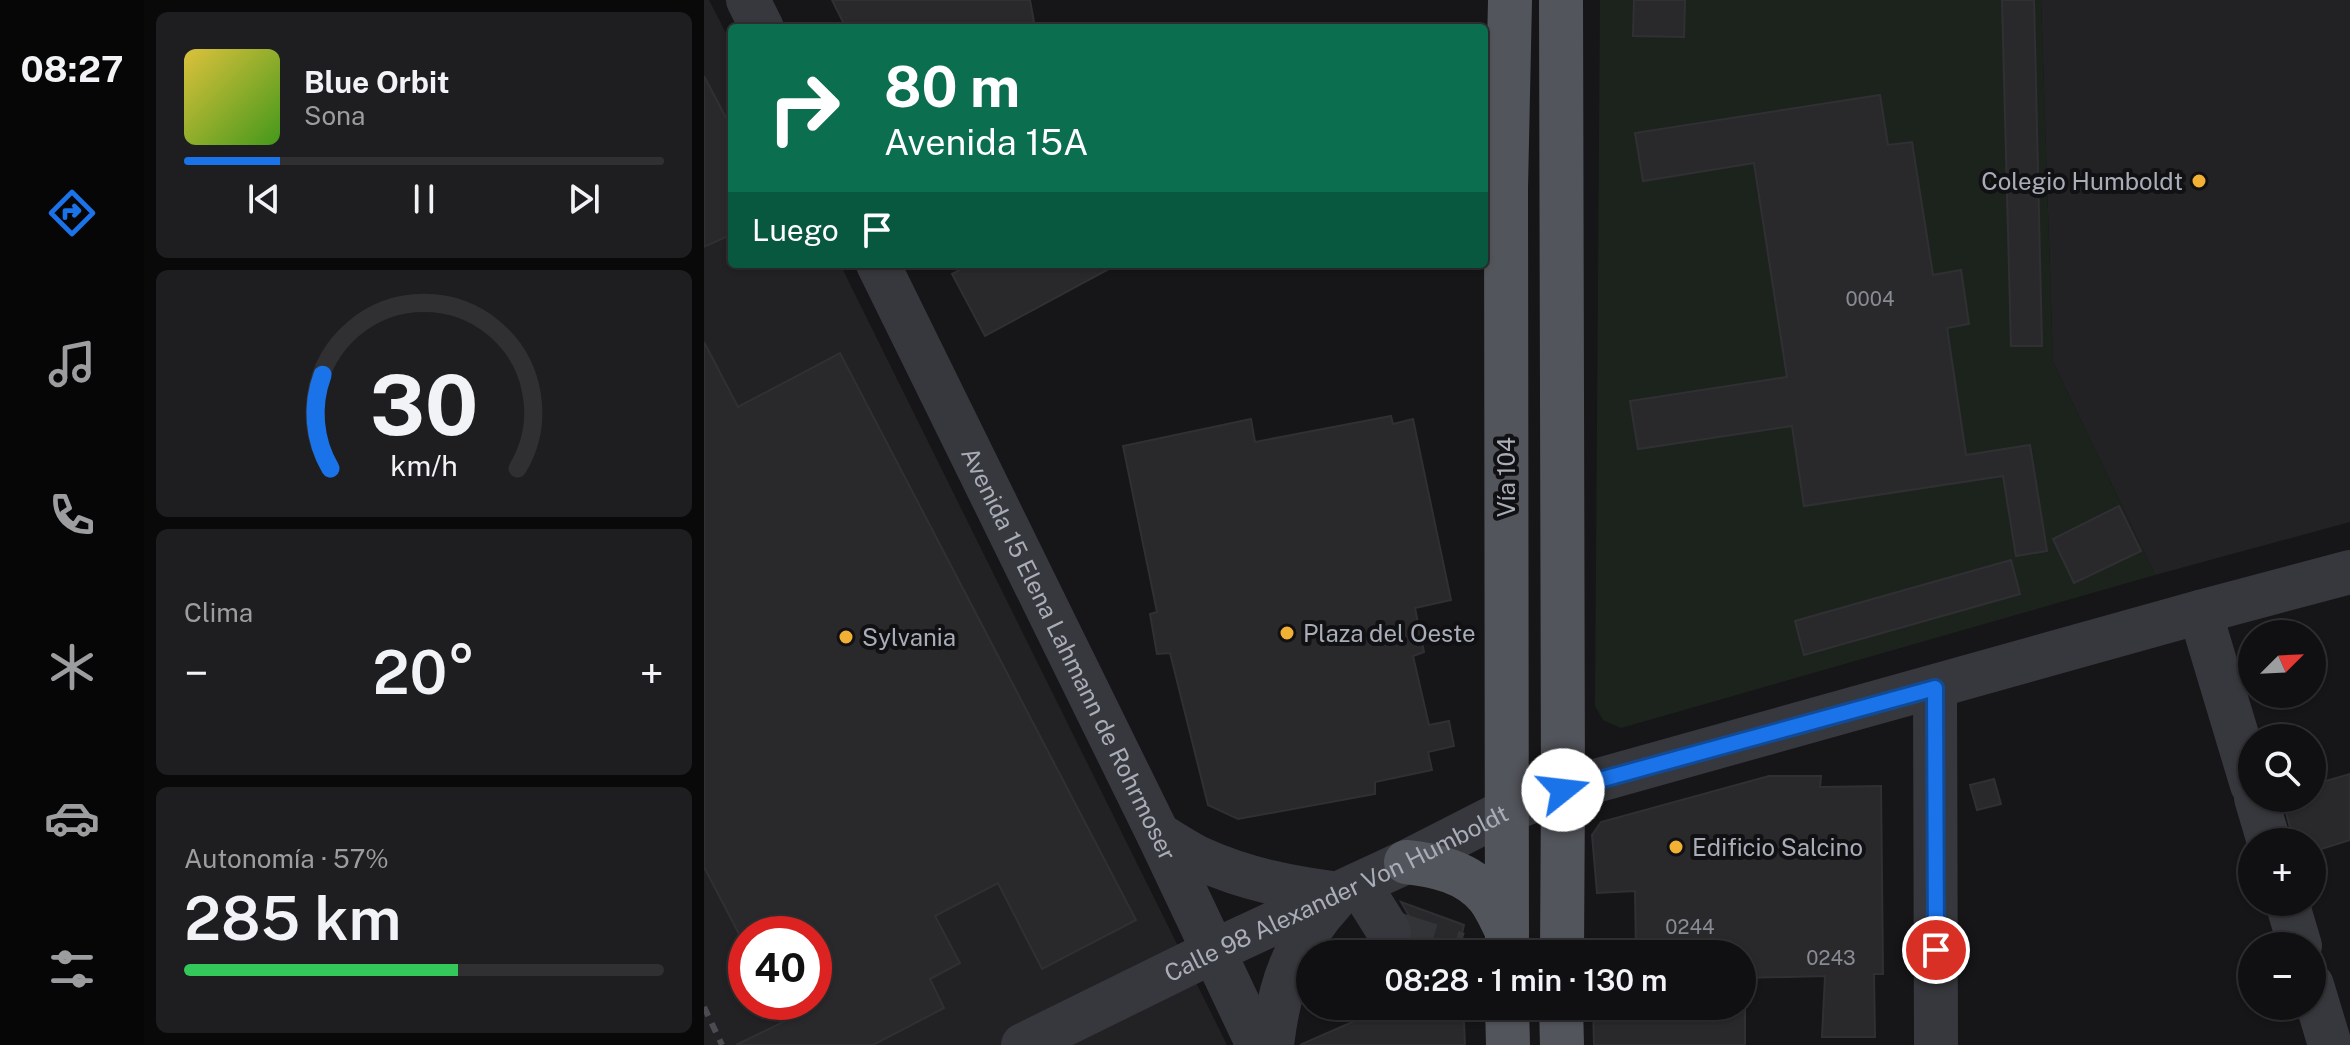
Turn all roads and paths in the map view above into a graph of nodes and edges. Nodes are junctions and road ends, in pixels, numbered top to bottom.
1 (748, 0) edge
2 (1510, 0) edge
3 (1561, 0) edge
4 (760, 24) edge
5 (1495, 213) edge
6 (880, 268) edge
7 (2350, 572) edge
8 (2200, 612) junction
9 (1935, 688) junction
10 (2238, 738) edge
11 (1563, 790) junction
12 (1506, 811) junction
13 (1158, 834) junction
14 (1406, 862) junction
15 (1349, 889) junction
16 (1389, 932) tunnel mouth
17 (1506, 940) edge
18 (1507, 940) edge
19 (1562, 940) edge
20 (1214, 951) junction
21 (1507, 1020) edge
22 (1561, 1020) edge
23 (2322, 1020) edge
24 (1023, 1045) edge
25 (1258, 1045) edge
26 (1272, 1045) edge
27 (1508, 1045) edge
28 (1562, 1045) edge
29 (1936, 1045) edge
30 (2330, 1045) edge

1 - 4 street
2 - 5 main road, Vía 104
3 - 11 main road
5 - 12 main road, Vía 104
6 - 13 street, Avenida 15 Elena Lahmann de Rohrmoser
7 - 8 street, Calle 98 Alexander Von Humboldt
8 - 9 street, Calle 98 Alexander Von Humboldt
8 - 10 street
9 - 11 street, Calle 98 Alexander Von Humboldt
9 - 29 street
11 - 12 street, Calle 98 Alexander Von Humboldt
11 - 19 main road
12 - 14 street, Calle 98 Alexander Von Humboldt
12 - 18 main road, Vía 104
13 - 15 street
13 - 20 street, Avenida 15 Elena Lahmann de Rohrmoser
14 - 15 street, Calle 98 Alexander Von Humboldt
14 - 17 main road
15 - 16 street
15 - 20 street, Calle 98 Alexander Von Humboldt
15 - 26 street
20 - 24 street, Calle 98 Alexander Von Humboldt
20 - 25 street, Avenida 15 Elena Lahmann de Rohrmoser
21 - 27 main road
22 - 28 main road
23 - 30 street

